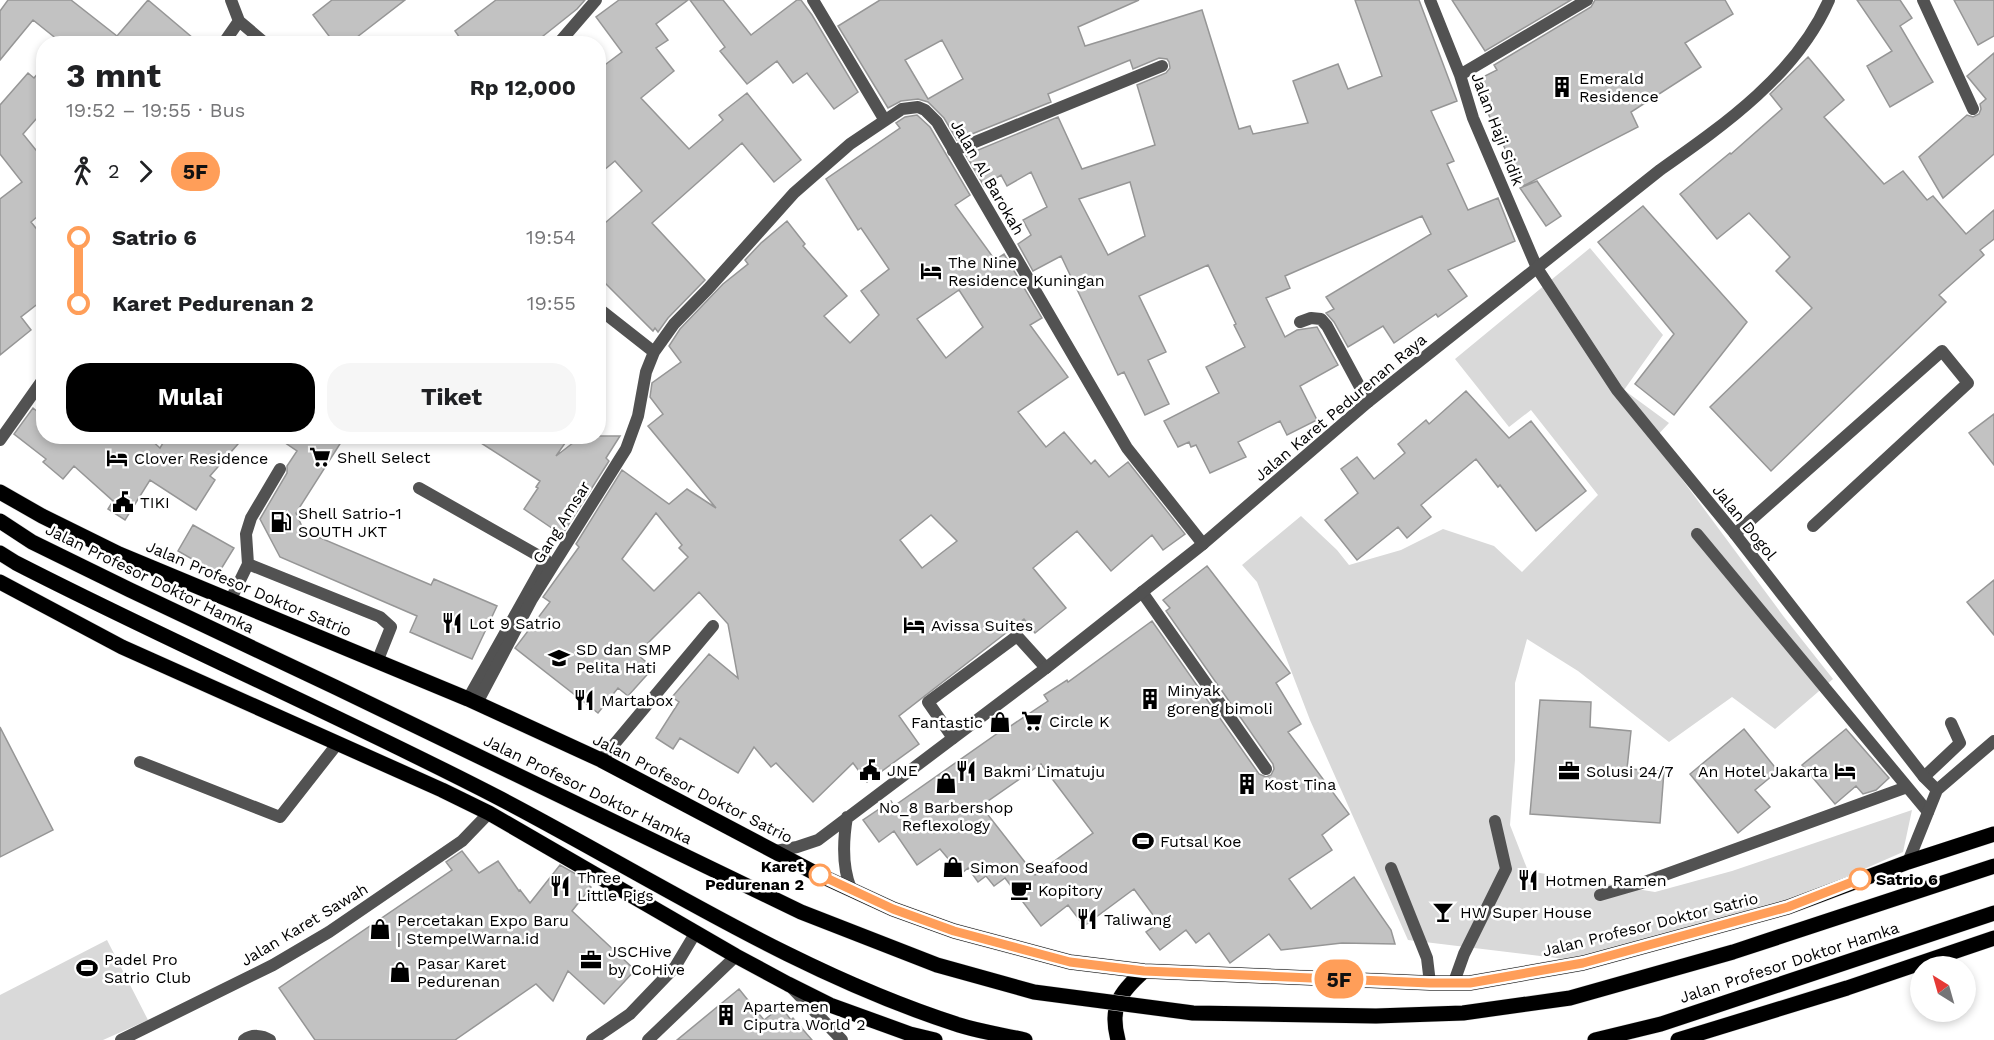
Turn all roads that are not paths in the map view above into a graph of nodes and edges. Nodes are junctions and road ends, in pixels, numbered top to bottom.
1 (231, 0) edge
2 (596, 0) edge
3 (813, 0) edge
4 (1430, 0) edge
5 (1587, 0) edge
6 (1829, 0) edge
7 (1923, 0) edge
8 (239, 21) junction
9 (229, 36) edge
10 (257, 36) edge
11 (565, 36) edge
12 (1162, 66) dead end
13 (1460, 75) junction
14 (1973, 108) dead end
15 (884, 120) junction
16 (953, 152) junction
17 (1537, 268) junction
18 (606, 314) edge
19 (1300, 322) dead end
20 (654, 352) junction
21 (36, 389) edge
22 (1368, 402) junction
23 (0, 441) edge
24 (280, 469) dead end
25 (419, 488) dead end
26 (0, 492) edge
27 (0, 521) edge
28 (1813, 526) dead end
29 (1697, 534) dead end
30 (1734, 534) junction
31 (1203, 544) junction
32 (0, 553) edge
33 (248, 564) junction
34 (0, 582) edge
35 (1142, 592) junction
36 (231, 601) junction
37 (712, 626) dead end
38 (377, 662) junction
39 (1046, 668) junction
40 (472, 701) junction
41 (1951, 723) dead end
42 (953, 738) junction
43 (1994, 741) edge
44 (338, 743) junction
45 (601, 760) junction
46 (140, 762) dead end
47 (1266, 769) dead end
48 (1924, 777) junction
49 (1907, 787) junction
50 (1937, 790) junction
51 (1928, 812) junction
52 (489, 813) junction
53 (847, 818) junction
54 (1494, 821) dead end
55 (1994, 834) edge
56 (776, 851) junction
57 (1908, 862) junction
58 (1994, 866) edge
59 (1391, 868) dead end
60 (851, 889) junction
61 (1600, 895) dead end
62 (1994, 913) edge
63 (696, 932) junction
64 (1994, 938) edge
65 (736, 956) junction
66 (1144, 971) junction
67 (1454, 982) junction
68 (1430, 983) junction
69 (788, 984) junction
70 (121, 1040) edge
71 (244, 1040) edge
72 (270, 1040) edge
73 (592, 1040) edge
74 (648, 1040) edge
75 (842, 1040) edge
76 (935, 1040) edge
77 (1025, 1040) edge
78 (1118, 1040) edge
79 (1594, 1040) edge
80 (1678, 1040) edge

1 - 8 street
2 - 11 street
3 - 15 street
4 - 13 street, Jalan Haji Sidik
5 - 13 street
6 - 17 street, Jalan Karet Pedurenan Raya
7 - 14 street
8 - 9 street
8 - 10 street
12 - 16 street
13 - 17 street, Jalan Haji Sidik
15 - 16 street, Jalan Al Barokah
15 - 20 street, Jalan Al Barokah
16 - 31 street, Jalan Al Barokah
17 - 22 street, Jalan Karet Pedurenan Raya
17 - 30 street, Jalan Dogol
18 - 20 street
19 - 22 street
20 - 40 street, Gang Amsar
21 - 23 street
22 - 31 street, Jalan Karet Pedurenan Raya
24 - 33 street
25 - 40 street
26 - 36 main road, Jalan Profesor Doktor Satrio
27 - 58 main road, Jalan Profesor Doktor Hamka, bridge
28 - 30 street
29 - 49 street
30 - 48 street, Jalan Dogol
31 - 35 street, Jalan Karet Pedurenan Raya
32 - 77 main road
33 - 36 street
33 - 38 street
34 - 44 main road
35 - 39 street, Jalan Karet Pedurenan Raya
35 - 47 street
36 - 38 main road, Jalan Profesor Doktor Satrio
37 - 45 street
38 - 40 main road, Jalan Profesor Doktor Satrio
39 - 42 street, Jalan Karet Pedurenan Raya
39 - 42 street
40 - 45 main road, Jalan Profesor Doktor Satrio
41 - 48 street
42 - 53 street, Jalan Karet Pedurenan Raya
43 - 50 street
44 - 46 street
44 - 52 main road
45 - 56 main road, Jalan Profesor Doktor Satrio
48 - 50 street, Jalan Dogol
49 - 51 street
49 - 61 street
50 - 51 street
51 - 57 street
52 - 63 main road
52 - 70 street, Jalan Karet Sawah
53 - 56 street, Jalan Karet Pedurenan Raya
53 - 60 street
54 - 67 street
55 - 57 main road, Jalan Profesor Doktor Satrio
56 - 60 main road, Jalan Profesor Doktor Satrio
57 - 67 main road, Jalan Profesor Doktor Satrio
59 - 68 street
60 - 66 main road, Jalan Profesor Doktor Satrio
62 - 79 main road, Jalan Profesor Doktor Hamka
63 - 65 main road
63 - 73 street
64 - 80 main road
65 - 69 main road
65 - 74 street
66 - 68 main road, Jalan Profesor Doktor Satrio
66 - 78 main road
67 - 68 main road, Jalan Profesor Doktor Satrio
69 - 75 street
69 - 76 main road
71 - 72 street

